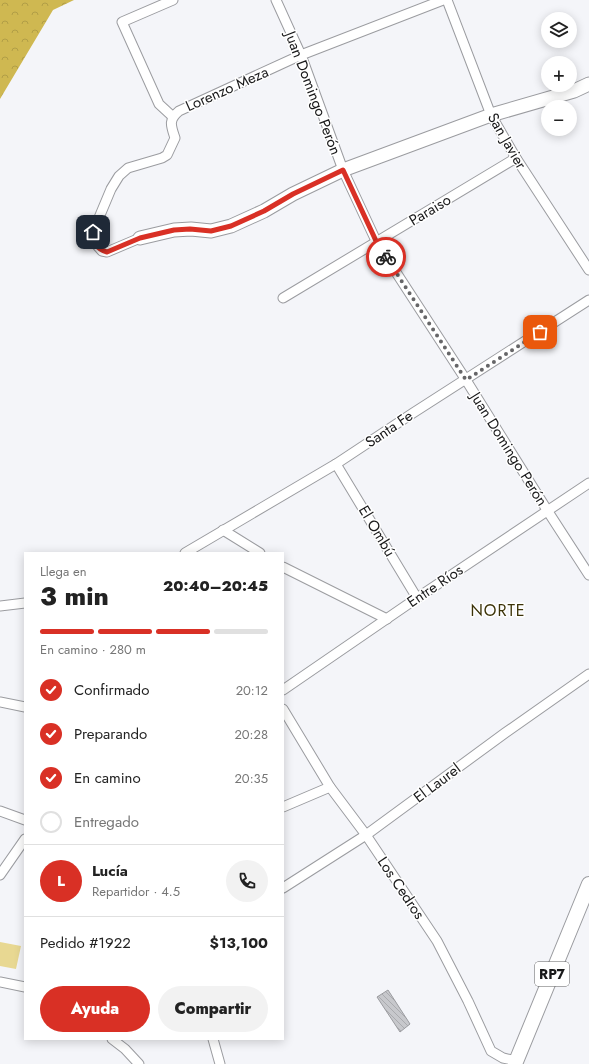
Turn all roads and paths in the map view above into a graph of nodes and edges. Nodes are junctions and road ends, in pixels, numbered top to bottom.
1 (173, 0) edge
2 (276, 0) edge
3 (443, 0) edge
4 (446, 0) edge
5 (301, 55) junction
6 (589, 84) edge
7 (491, 115) junction
8 (172, 116) junction
9 (516, 158) junction
10 (343, 170) junction
11 (140, 238) joint
12 (377, 243) junction
13 (589, 270) edge
14 (283, 298) dead end
15 (589, 300) edge
16 (466, 380) junction
17 (336, 464) junction
18 (589, 483) edge
19 (547, 510) junction
20 (223, 530) junction
21 (187, 552) edge
22 (258, 552) edge
23 (284, 568) edge
24 (589, 575) edge
25 (417, 598) junction
26 (24, 603) edge
27 (0, 606) edge
28 (386, 619) junction
29 (589, 674) edge
30 (284, 689) edge
31 (0, 702) edge
32 (24, 707) edge
33 (284, 711) edge
34 (330, 787) junction
35 (284, 807) edge
36 (0, 811) edge
37 (24, 820) edge
38 (366, 836) junction
39 (24, 840) edge
40 (0, 876) edge
41 (589, 884) edge
42 (284, 887) edge
43 (0, 982) edge
44 (24, 987) edge
45 (113, 1040) edge
46 (213, 1040) edge
47 (516, 1062) edge
48 (139, 1064) edge
49 (220, 1064) edge

1 - 8 street
2 - 5 street, Juan Domingo Perón
3 - 5 street, Lorenzo Meza
4 - 7 street, San Javier
5 - 8 street, Lorenzo Meza
5 - 10 street, Juan Domingo Perón
6 - 7 main road
7 - 9 street, San Javier
7 - 10 main road
8 - 11 street, Lorenzo Meza
9 - 12 street, Paraiso
9 - 13 street, San Javier
10 - 11 main road
10 - 12 street, Juan Domingo Perón
12 - 14 street, Paraiso
12 - 16 street, Juan Domingo Perón
15 - 16 street, Santa Fe
16 - 17 street, Santa Fe
16 - 19 street, Juan Domingo Perón
17 - 20 street, Santa Fe
17 - 25 street, El Ombú
18 - 19 street, Entre Ríos
19 - 24 street, Juan Domingo Perón
19 - 25 street, Entre Ríos
20 - 21 street, Santa Fe
20 - 22 street
23 - 28 street
25 - 28 street, Entre Ríos
26 - 27 street
28 - 30 street, Entre Ríos
29 - 38 street, El Laurel
31 - 32 street
33 - 34 street, Los Cedros
34 - 35 street
34 - 38 street, Los Cedros
36 - 37 street
38 - 42 street, El Laurel
38 - 47 street, Los Cedros
39 - 40 street
41 - 47 main road, RP7
43 - 44 street
45 - 48 street
46 - 49 street

